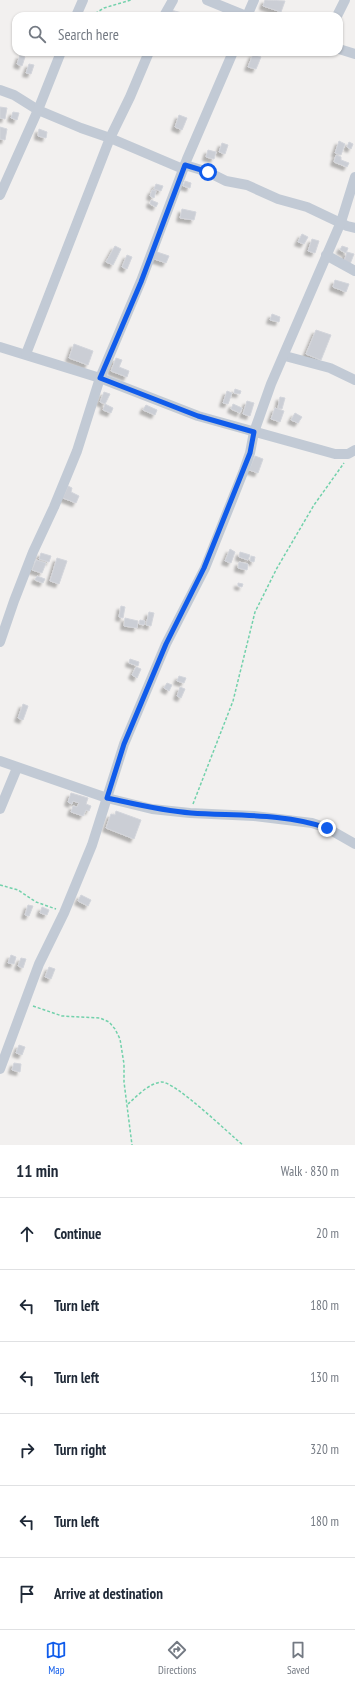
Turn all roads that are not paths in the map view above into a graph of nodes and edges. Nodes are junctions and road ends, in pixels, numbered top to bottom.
1 (83, 0) edge
2 (173, 0) edge
3 (207, 0) edge
4 (254, 0) edge
5 (345, 0) edge
6 (78, 12) edge
7 (166, 12) edge
8 (237, 12) edge
9 (249, 12) edge
10 (339, 12) edge
11 (343, 51) edge
12 (355, 54) edge
13 (59, 56) edge
14 (147, 56) edge
15 (231, 56) edge
16 (0, 90) edge
17 (38, 110) junction
18 (110, 138) junction
19 (184, 167) junction
20 (355, 177) edge
21 (0, 195) edge
22 (340, 222) junction
23 (355, 228) edge
24 (326, 256) junction
25 (355, 272) edge
26 (0, 347) edge
27 (26, 354) junction
28 (285, 356) junction
29 (100, 378) junction
30 (355, 380) edge
31 (254, 432) junction
32 (351, 452) edge
33 (0, 642) edge
34 (0, 761) edge
35 (18, 768) junction
36 (107, 798) junction
37 (0, 809) edge
38 (355, 844) edge
39 (0, 1069) edge

1 - 6 street
2 - 7 street
3 - 8 street
4 - 9 street
5 - 10 street
11 - 12 street
13 - 17 street
14 - 18 street
15 - 19 street
16 - 17 street
17 - 18 street
17 - 21 street
18 - 19 street
18 - 27 street
19 - 22 street
19 - 29 street
20 - 22 street
22 - 23 street
22 - 24 street
24 - 25 street
24 - 28 street
26 - 27 street
27 - 29 street
28 - 30 street
28 - 31 street
29 - 31 street
29 - 33 street
31 - 32 street
31 - 36 street
34 - 35 street
35 - 36 street
35 - 37 street
36 - 38 street
36 - 39 street

